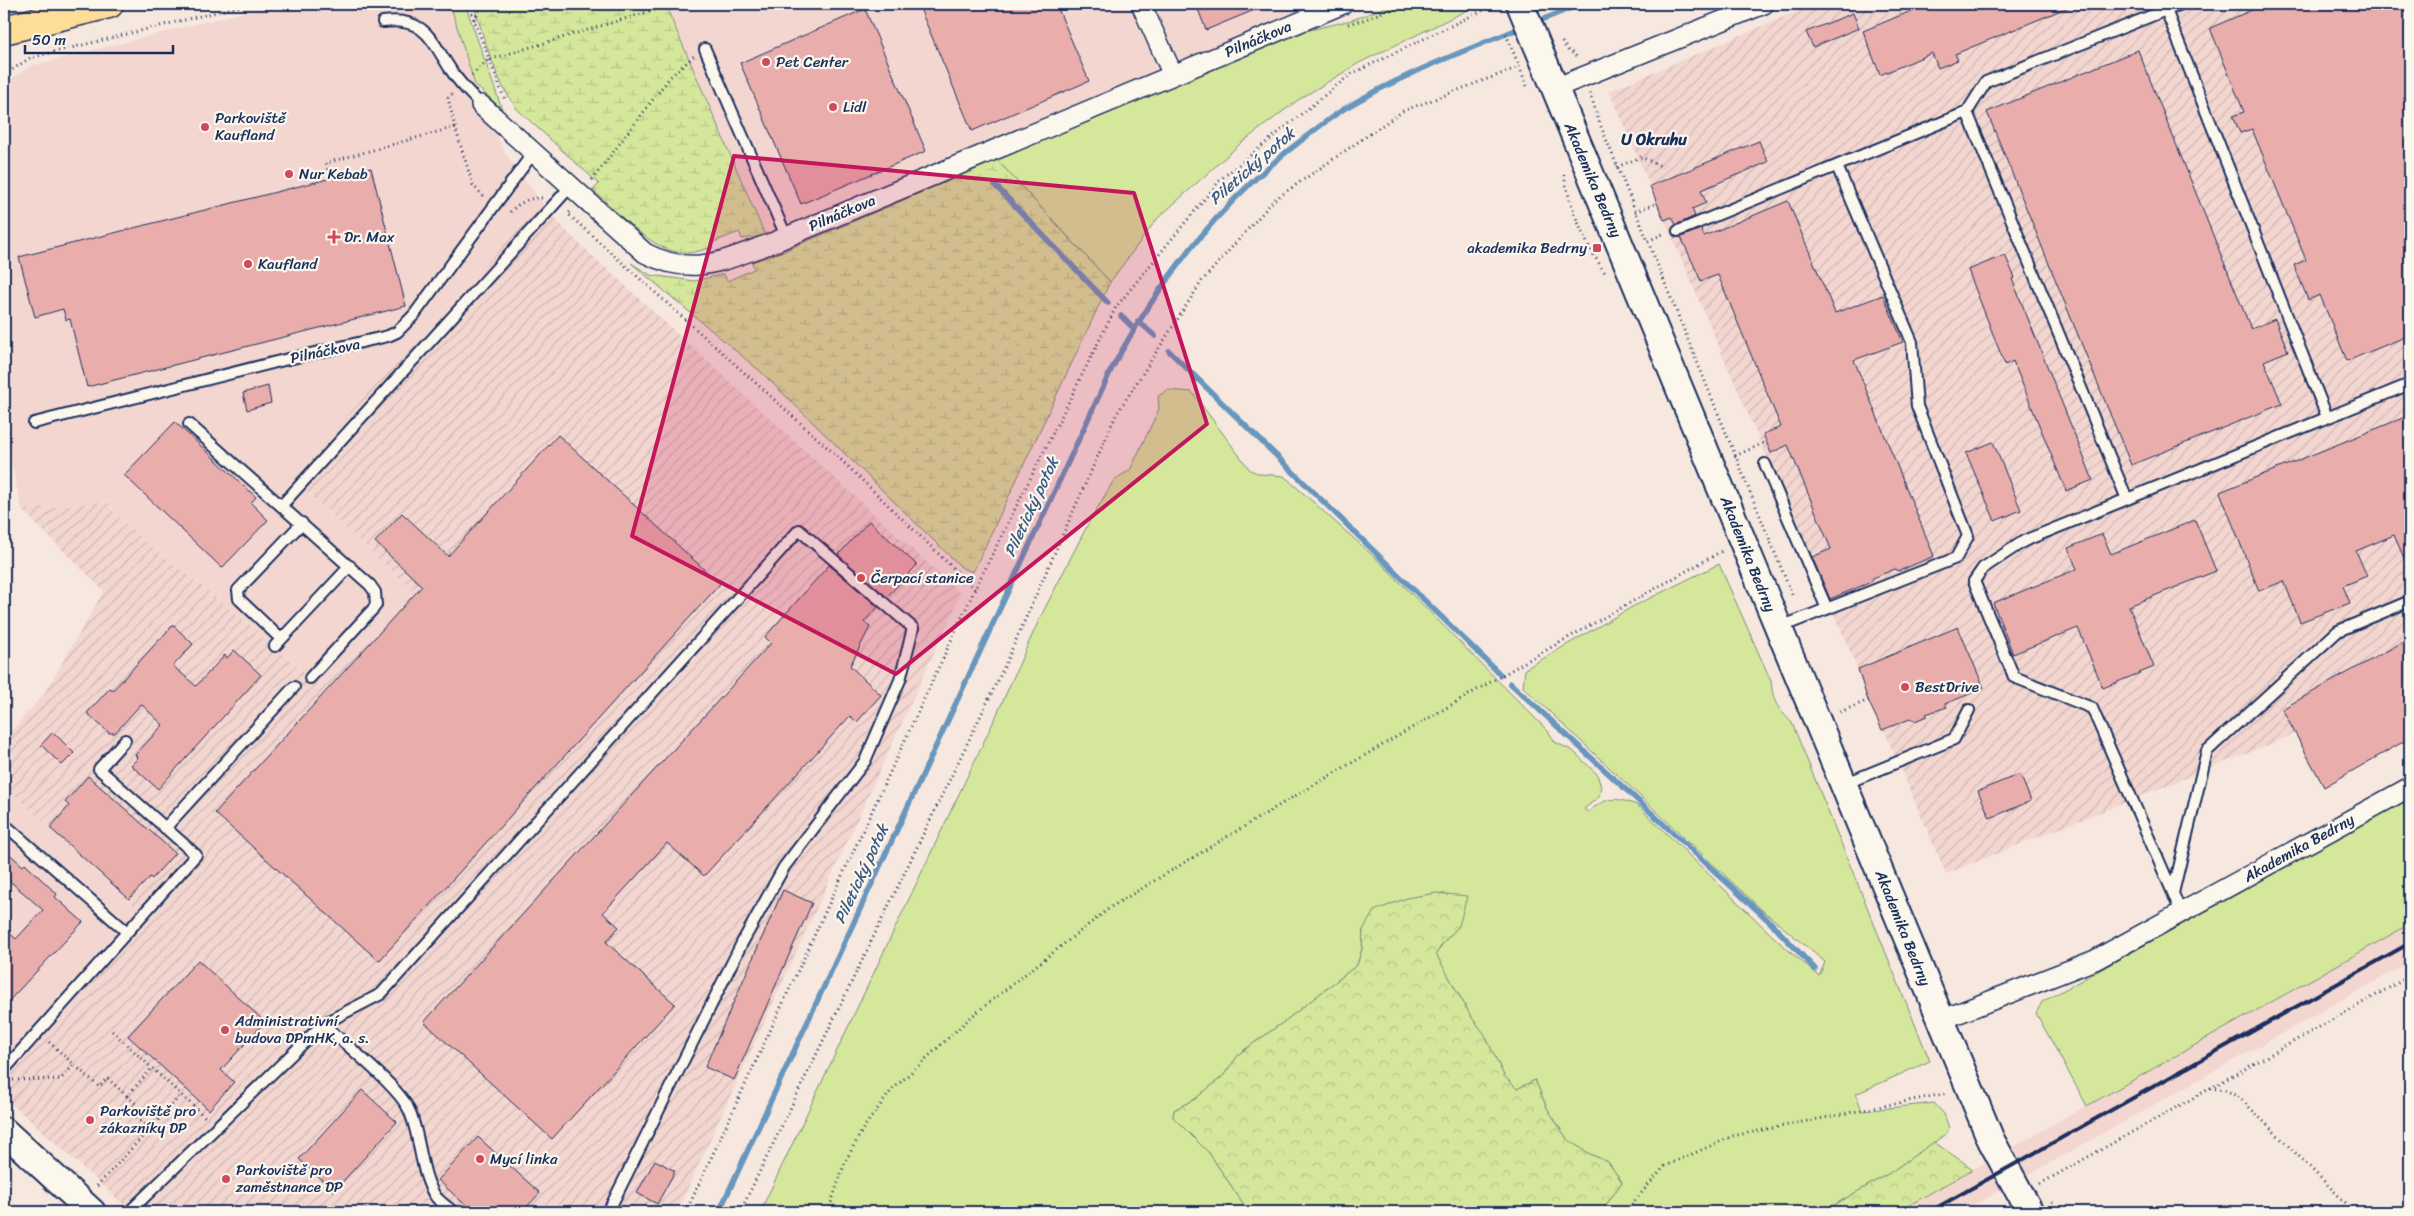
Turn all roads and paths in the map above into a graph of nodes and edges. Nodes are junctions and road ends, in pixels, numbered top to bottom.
1 (109, 4) edge
2 (249, 4) edge
3 (468, 4) edge
4 (484, 4) edge
5 (674, 4) edge
6 (1141, 4) edge
7 (1342, 4) edge
8 (1520, 4) edge
9 (1764, 4) edge
10 (2181, 4) edge
11 (1493, 5) edge
12 (2164, 7) edge
13 (474, 20) junction
14 (383, 22) dead end
15 (4, 30) edge
16 (705, 49) joint
17 (488, 60) junction
18 (1530, 62) junction
19 (4, 75) edge
20 (1173, 75) junction
21 (462, 84) junction
22 (1555, 88) junction
23 (506, 102) dead end
24 (481, 105) joint
25 (1967, 112) junction
26 (455, 127) junction
27 (533, 153) junction
28 (1837, 166) junction
29 (1617, 167) dead end
30 (1663, 167) dead end
31 (330, 179) dead end
32 (581, 188) junction
33 (484, 197) dead end
34 (1657, 203) dead end
35 (1636, 212) dead end
36 (1673, 232) joint
37 (786, 236) junction
38 (1648, 241) dead end
39 (2410, 384) edge
40 (2327, 417) junction
41 (34, 423) dead end
42 (189, 424) dead end
43 (1766, 442) dead end
44 (1735, 456) dead end
45 (1765, 464) dead end
46 (2127, 499) junction
47 (282, 505) junction
48 (302, 523) junction
49 (1744, 544) junction
50 (350, 566) junction
51 (975, 589) junction
52 (2410, 601) edge
53 (1827, 609) junction
54 (1778, 628) junction
55 (310, 678) dead end
56 (294, 687) dead end
57 (1871, 699) dead end
58 (1969, 710) dead end
59 (1840, 712) dead end
60 (125, 740) dead end
61 (1843, 784) junction
62 (2410, 787) edge
63 (4, 824) edge
64 (165, 828) junction
65 (2173, 892) junction
66 (2181, 913) junction
67 (127, 932) junction
68 (2410, 976) edge
69 (1941, 1020) junction
70 (323, 1024) junction
71 (112, 1031) dead end
72 (38, 1032) junction
73 (74, 1065) junction
74 (152, 1068) junction
75 (5, 1075) edge
76 (2210, 1088) junction
77 (1970, 1089) junction
78 (180, 1094) junction
79 (127, 1096) junction
80 (205, 1117) dead end
81 (149, 1129) junction
82 (10, 1140) edge
83 (94, 1200) edge
84 (2025, 1204) edge
85 (129, 1212) edge
86 (453, 1212) edge
87 (608, 1212) edge
88 (686, 1212) edge
89 (740, 1212) edge
90 (828, 1212) edge
91 (1625, 1212) edge
92 (2355, 1212) edge

1 - 15 main road
2 - 19 path
3 - 13 path
4 - 13 path
5 - 17 path
6 - 20 street
7 - 20 street, Pilnáčkova
8 - 18 street, Akademika Bedrny
9 - 22 street
10 - 12 lane
11 - 51 path
12 - 25 lane
12 - 40 lane
13 - 17 path
14 - 21 lane
16 - 32 path
16 - 37 lane
17 - 21 path
17 - 23 path
18 - 22 street, Akademika Bedrny
18 - 89 path
20 - 37 street, Pilnáčkova
21 - 24 lane
21 - 26 path
22 - 49 street, Akademika Bedrny
24 - 27 street, Pilnáčkova
25 - 28 lane
25 - 46 lane
26 - 31 path
26 - 33 path
27 - 32 street, Pilnáčkova
27 - 41 lane, Pilnáčkova
28 - 36 lane
28 - 53 lane
29 - 30 path
32 - 37 street, Pilnáčkova
32 - 47 lane
32 - 51 path
34 - 35 path
36 - 38 path
39 - 40 lane
40 - 46 lane
42 - 47 lane
43 - 44 path
45 - 53 lane
46 - 65 lane
47 - 48 lane
48 - 50 lane
48 - 50 lane
49 - 54 street, Akademika Bedrny
49 - 90 path
50 - 55 lane
51 - 88 path
52 - 65 lane
53 - 54 lane
54 - 61 street, Akademika Bedrny
56 - 64 lane
57 - 59 path
58 - 61 lane
60 - 64 lane
61 - 69 street, Akademika Bedrny
62 - 66 street, Akademika Bedrny
63 - 67 lane
64 - 67 lane
65 - 66 lane
66 - 69 street, Akademika Bedrny
67 - 72 lane
68 - 76 path
69 - 77 street, Akademika Bedrny
70 - 85 lane
70 - 86 lane
70 - 87 lane
71 - 74 path
72 - 73 path
72 - 75 lane
73 - 75 path
73 - 79 path
74 - 78 path
74 - 79 path
76 - 84 path
76 - 92 path
77 - 84 street, Akademika Bedrny
77 - 91 path
78 - 80 path
78 - 81 path
79 - 81 path
81 - 83 path
82 - 83 street

